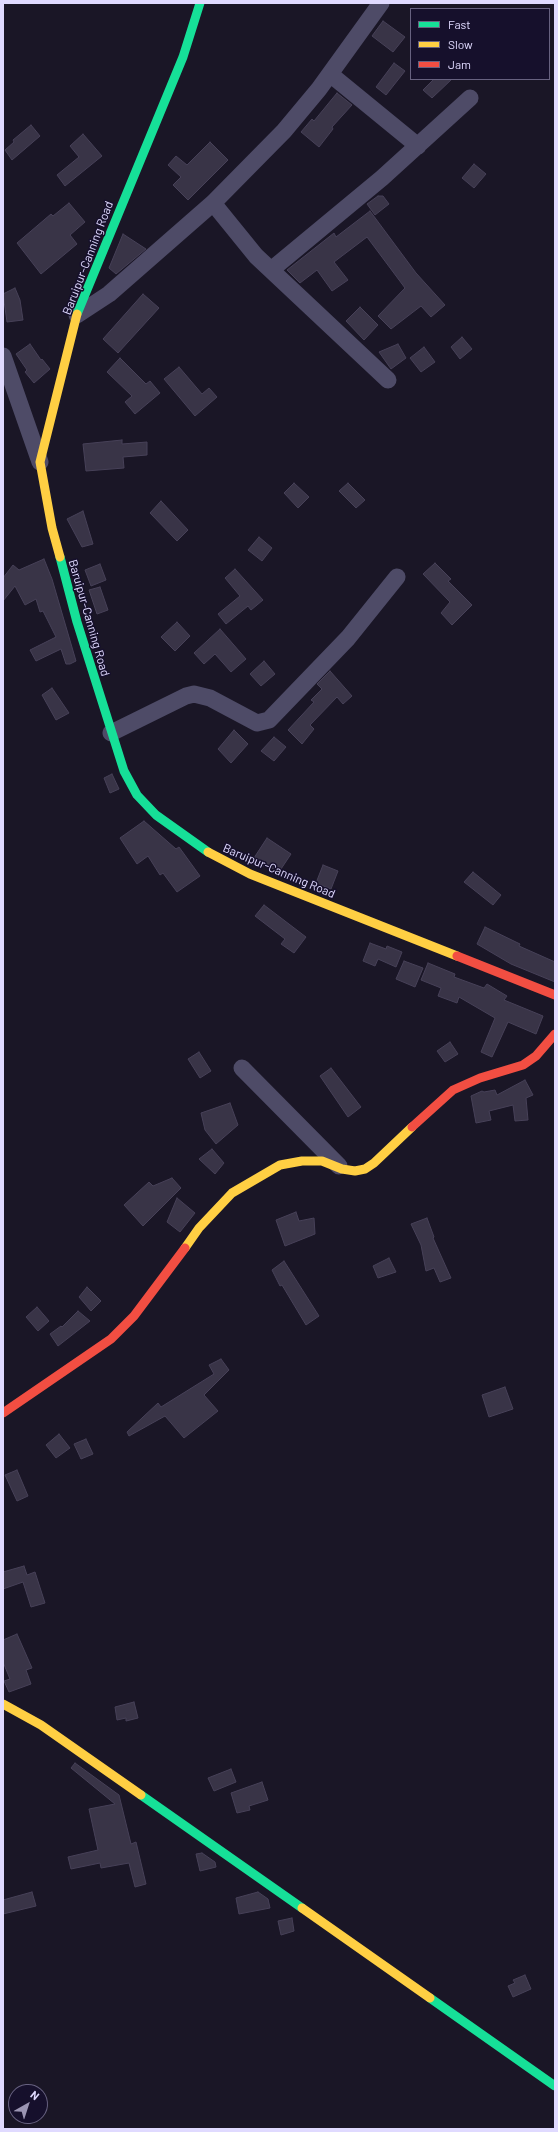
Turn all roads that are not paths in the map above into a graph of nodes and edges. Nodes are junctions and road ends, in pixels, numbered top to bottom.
1 (200, 3) edge
2 (381, 3) edge
3 (330, 74) junction
4 (470, 98) dead end
5 (418, 146) junction
6 (213, 204) junction
7 (271, 270) junction
8 (78, 315) junction
9 (3, 356) edge
10 (388, 380) dead end
11 (40, 462) junction
12 (397, 577) dead end
13 (111, 733) junction
14 (555, 995) edge
15 (555, 1034) edge
16 (242, 1068) dead end
17 (342, 1169) junction
18 (3, 1413) edge
19 (3, 1704) edge
20 (555, 2086) edge

1 - 8 street, Baruipur-Canning Road
2 - 3 street
3 - 5 street
3 - 6 street
4 - 5 street
5 - 7 street
6 - 7 street
6 - 8 street
7 - 10 street
8 - 11 street, Baruipur-Canning Road
9 - 11 street
11 - 13 street, Baruipur-Canning Road
12 - 13 street
13 - 14 street, Baruipur-Canning Road
15 - 17 street
16 - 17 street
17 - 18 street
19 - 20 street

